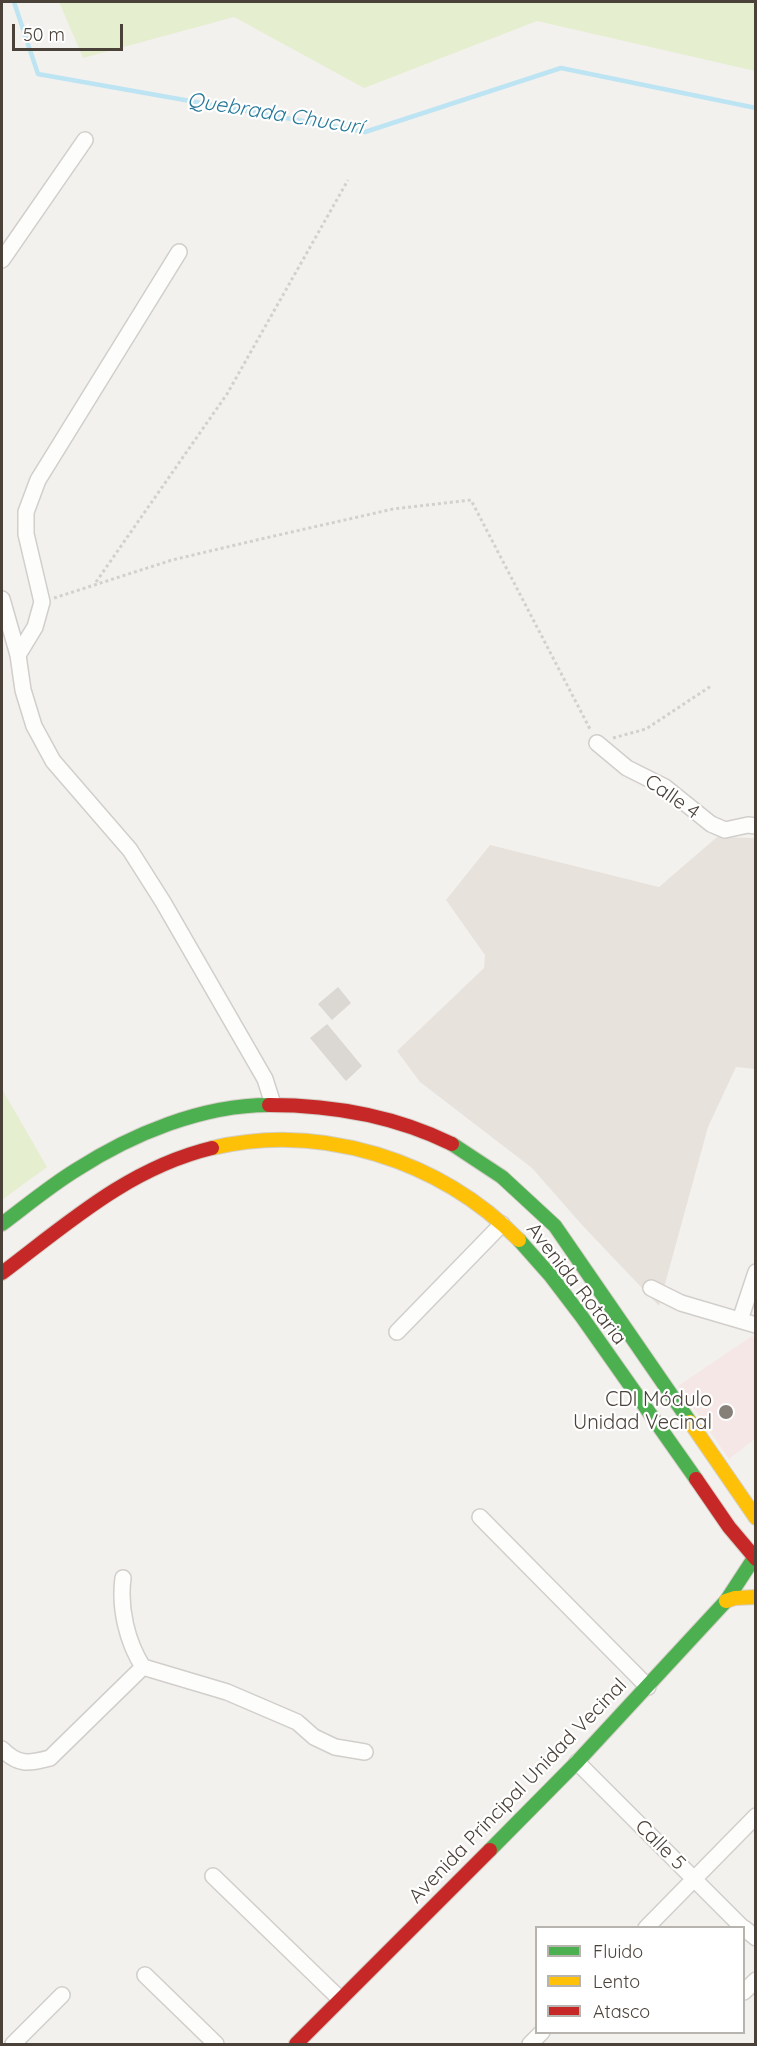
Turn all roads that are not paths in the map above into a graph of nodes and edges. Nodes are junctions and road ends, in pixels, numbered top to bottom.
1 (85, 140) dead end
2 (179, 252) dead end
3 (2, 260) edge
4 (2, 599) edge
5 (18, 655) junction
6 (597, 743) road end
7 (756, 826) edge
8 (273, 1104) junction
9 (2, 1224) edge
10 (502, 1224) junction
11 (756, 1272) edge
12 (2, 1274) edge
13 (655, 1291) dead end
14 (740, 1320) junction
15 (756, 1325) edge
16 (397, 1332) dead end
17 (480, 1517) dead end
18 (756, 1518) edge
19 (755, 1557) edge
20 (123, 1578) dead end
21 (756, 1597) edge
22 (726, 1601) junction
23 (143, 1667) junction
24 (648, 1687) junction
25 (2, 1749) edge
26 (365, 1752) dead end
27 (577, 1762) junction
28 (756, 1816) edge
29 (213, 1876) dead end
30 (694, 1880) junction
31 (648, 1926) edge
32 (739, 1926) edge
33 (145, 1975) dead end
34 (756, 1980) edge
35 (745, 1991) edge
36 (62, 1995) dead end
37 (340, 1999) junction
38 (13, 2044) edge
39 (216, 2044) edge
40 (296, 2044) edge

1 - 3 street
2 - 5 street
4 - 5 street
5 - 8 street
6 - 7 street, Calle 4
8 - 9 main road, Avenida Rotaria
8 - 18 main road, Avenida Rotaria
10 - 12 main road, Avenida Rotaria
10 - 16 street
10 - 19 main road, Avenida Rotaria
11 - 14 street
13 - 14 street
14 - 15 street
17 - 24 street
19 - 22 main road, Avenida Principal Unidad Vecinal
20 - 23 street
21 - 22 main road
22 - 24 main road, Avenida Principal Unidad Vecinal
23 - 25 street
23 - 26 street
24 - 27 main road, Avenida Principal Unidad Vecinal
27 - 30 street, Calle 5
27 - 37 main road, Avenida Principal Unidad Vecinal
28 - 30 street
29 - 37 street
30 - 31 street
30 - 32 street, Calle 5
33 - 39 street
34 - 35 street
36 - 38 street
37 - 40 main road, Avenida Principal Unidad Vecinal

